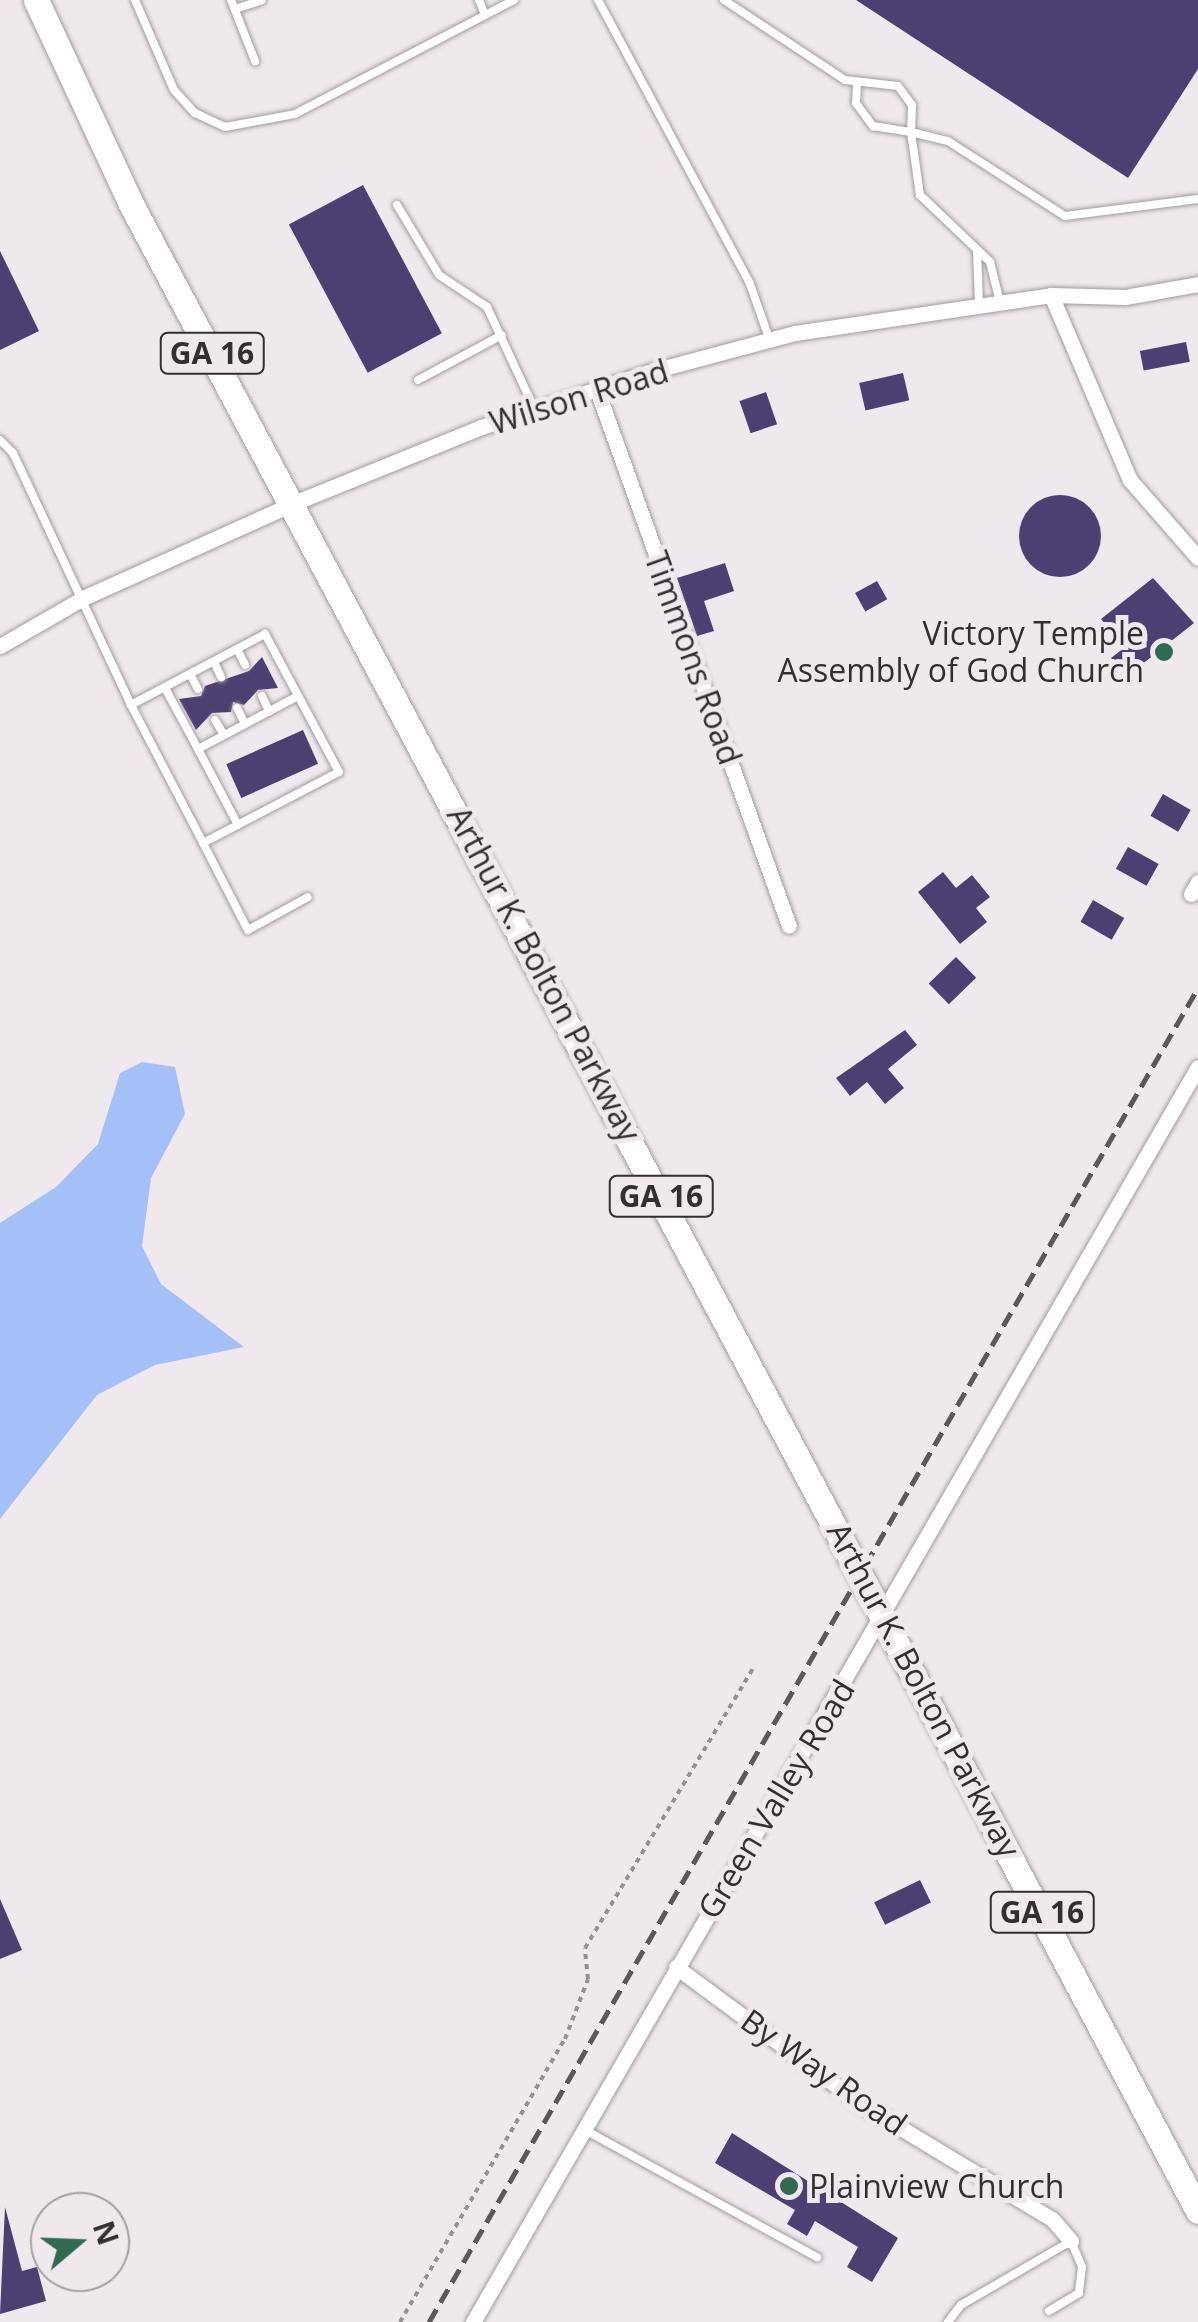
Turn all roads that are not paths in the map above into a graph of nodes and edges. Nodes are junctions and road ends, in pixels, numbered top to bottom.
1 (36, 0) edge
2 (134, 0) edge
3 (262, 0) edge
4 (478, 0) edge
5 (514, 0) edge
6 (598, 0) edge
7 (724, 0) edge
8 (233, 5) edge
9 (486, 15) junction
10 (255, 61) dead end
11 (857, 84) junction
12 (911, 132) junction
13 (1198, 200) edge
14 (398, 205) dead end
15 (976, 250) junction
16 (1198, 284) edge
17 (1051, 295) junction
18 (1000, 302) junction
19 (979, 304) junction
20 (502, 335) junction
21 (769, 338) junction
22 (418, 380) dead end
23 (597, 390) junction
24 (536, 412) junction
25 (0, 440) edge
26 (294, 503) junction
27 (1198, 558) edge
28 (85, 597) junction
29 (0, 646) edge
30 (237, 650) junction
31 (214, 662) junction
32 (245, 665) dead end
33 (190, 674) junction
34 (221, 678) dead end
35 (165, 688) junction
36 (198, 689) dead end
37 (262, 696) dead end
38 (298, 696) junction
39 (132, 705) junction
40 (237, 708) dead end
41 (270, 711) junction
42 (215, 720) dead end
43 (245, 724) junction
44 (224, 735) junction
45 (198, 749) junction
46 (238, 825) junction
47 (203, 843) junction
48 (308, 897) dead end
49 (789, 926) dead end
50 (1198, 1067) edge
51 (886, 1614) junction
52 (676, 1968) junction
53 (583, 2128) junction
54 (1198, 2211) edge
55 (1071, 2241) junction
56 (817, 2257) dead end
57 (1049, 2311) dead end
58 (472, 2322) edge
59 (948, 2322) edge

1 - 26 main road, Arthur K. Bolton Parkway / GA 16
2 - 9 lane
3 - 8 lane
4 - 9 lane
5 - 9 lane
6 - 21 lane
7 - 11 lane
8 - 10 lane
11 - 12 lane
11 - 12 lane
12 - 13 lane
12 - 15 lane
14 - 20 lane
15 - 18 lane
15 - 19 lane
16 - 17 street, Wilson Road
17 - 18 street, Wilson Road
17 - 27 street
18 - 19 street, Wilson Road
19 - 21 street, Wilson Road
20 - 22 lane
20 - 24 lane
21 - 23 street, Wilson Road
23 - 24 street, Wilson Road
23 - 49 street, Timmons Road
24 - 26 street, Wilson Road
25 - 28 lane
26 - 28 street, Wilson Road
26 - 51 main road, Arthur K. Bolton Parkway / GA 16
28 - 29 street, Wilson Road
28 - 39 lane
30 - 31 lane
30 - 32 lane
30 - 38 lane
31 - 33 lane
31 - 34 lane
33 - 35 lane
33 - 36 lane
35 - 39 lane
35 - 45 lane
37 - 41 lane
38 - 41 lane
38 - 46 lane
39 - 47 lane
40 - 43 lane
41 - 43 lane
42 - 44 lane
43 - 44 lane
44 - 45 lane
45 - 46 lane
46 - 47 lane
47 - 48 lane
50 - 51 street, Green Valley Road
51 - 52 street, Green Valley Road
51 - 54 main road, Arthur K. Bolton Parkway / GA 16
52 - 53 street, Green Valley Road
52 - 55 street, By Way Road
53 - 56 lane
53 - 58 street, Green Valley Road
55 - 57 lane
55 - 59 lane

